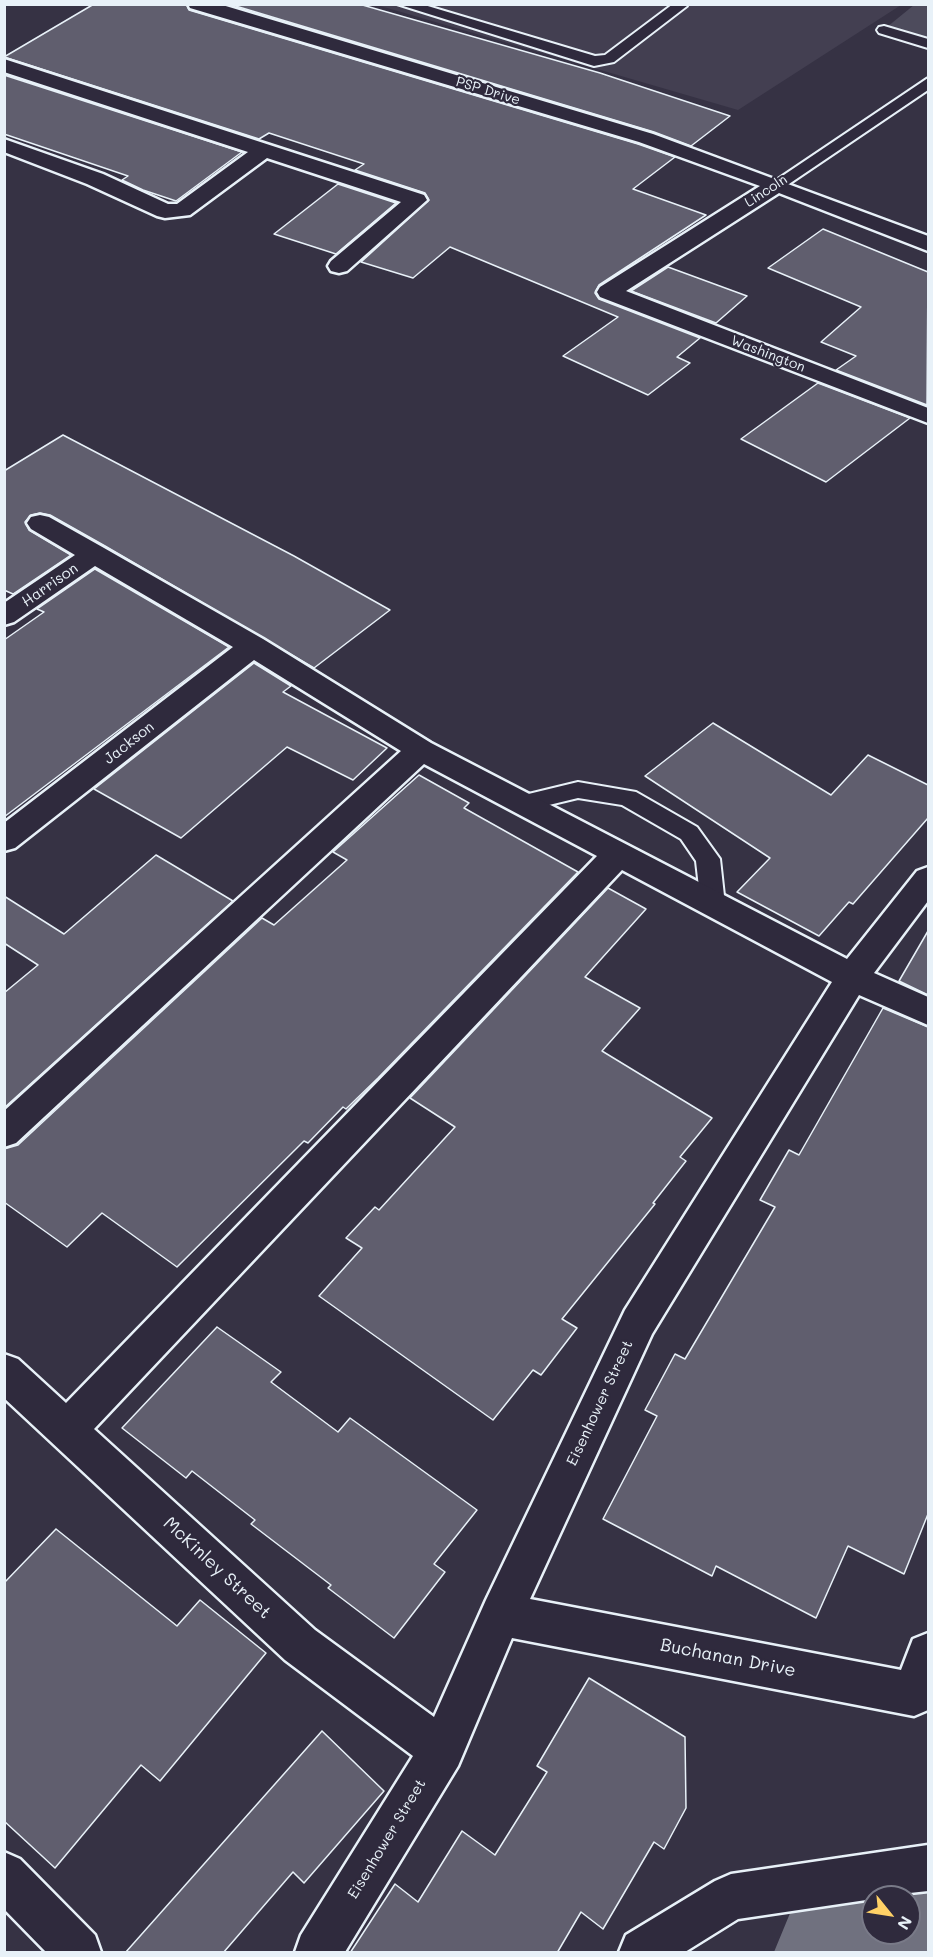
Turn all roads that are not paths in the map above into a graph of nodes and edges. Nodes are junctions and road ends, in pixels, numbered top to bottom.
1 (197, 4) edge
2 (404, 4) edge
3 (680, 6) edge
4 (884, 30) dead end
5 (928, 44) edge
6 (4, 65) edge
7 (926, 85) edge
8 (4, 145) edge
9 (263, 151) junction
10 (777, 184) junction
11 (928, 244) edge
12 (339, 266) dead end
13 (608, 292) joint
14 (928, 416) edge
15 (40, 524) dead end
16 (95, 554) junction
17 (4, 616) edge
18 (253, 646) junction
19 (421, 750) junction
20 (520, 804) junction
21 (4, 840) edge
22 (617, 855) junction
23 (928, 879) edge
24 (713, 904) junction
25 (852, 977) junction
26 (928, 1012) edge
27 (4, 1133) edge
28 (4, 1372) edge
29 (68, 1429) junction
30 (501, 1615) junction
31 (928, 1654) edge
32 (442, 1750) junction
33 (928, 1868) edge
34 (4, 1875) edge
35 (78, 1953) edge
36 (318, 1953) edge
37 (643, 1953) edge

1 - 10 street, PSP Drive
2 - 3 lane
4 - 5 lane
6 - 9 street
7 - 10 lane, Lincoln
8 - 9 street
9 - 12 street
10 - 11 street, PSP Drive
10 - 13 street, Lincoln
13 - 14 street, Washington
15 - 16 street
16 - 17 street, Harrison
16 - 18 street
18 - 19 street
18 - 21 street, Jackson
19 - 20 street
19 - 27 street
20 - 22 street
20 - 24 lane
22 - 24 street
22 - 29 street
23 - 25 street, Eisenhower Street
24 - 25 street
25 - 26 street
25 - 30 street, Eisenhower Street
28 - 29 street, McKinley Street
29 - 32 street, McKinley Street
30 - 31 street, Buchanan Drive
30 - 32 street, Eisenhower Street
32 - 36 street, Eisenhower Street
33 - 37 street
34 - 35 street

